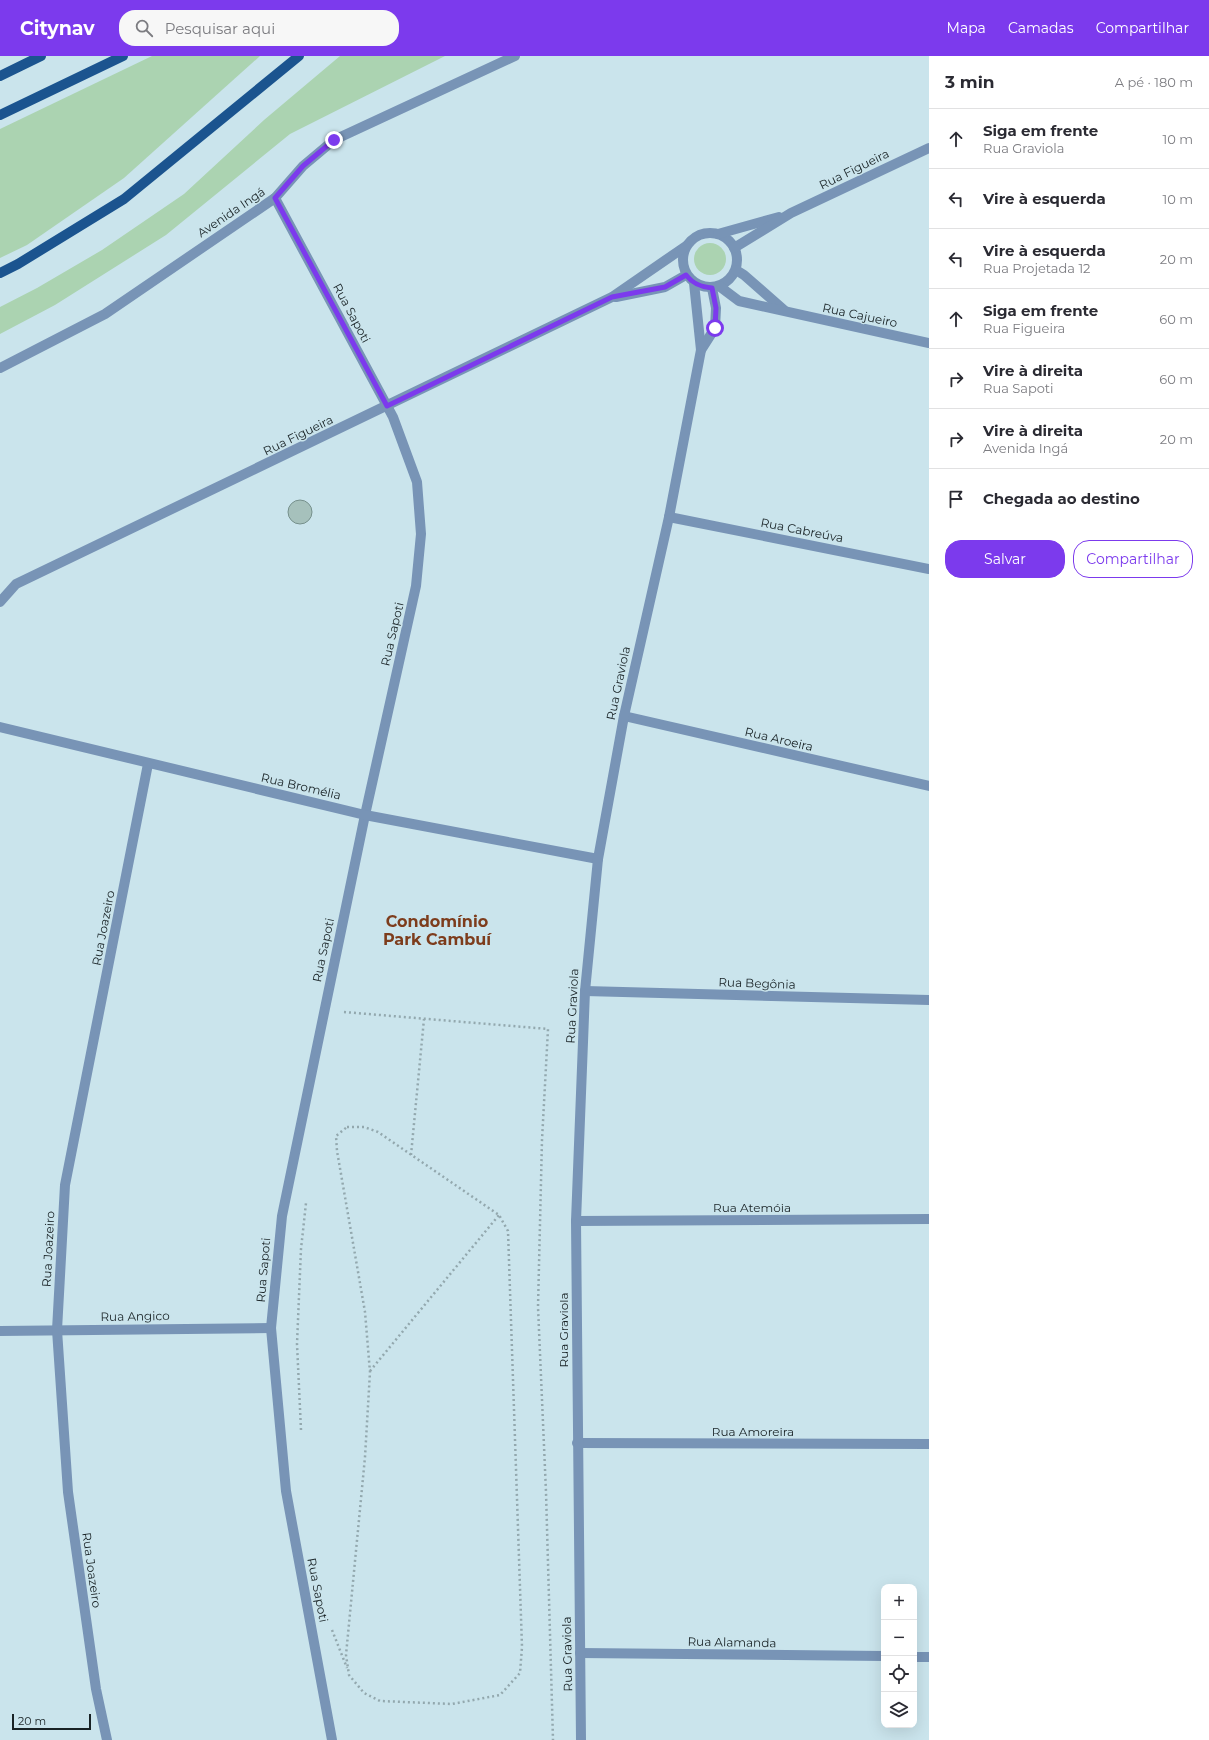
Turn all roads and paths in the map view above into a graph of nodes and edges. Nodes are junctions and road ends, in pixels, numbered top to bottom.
1 (41, 56) edge
2 (123, 56) edge
3 (299, 56) edge
4 (515, 56) edge
5 (0, 76) edge
6 (0, 115) edge
7 (929, 148) edge
8 (275, 198) junction
9 (791, 213) junction
10 (718, 234) junction
11 (686, 246) junction
12 (734, 248) junction
13 (736, 270) junction
14 (0, 273) edge
15 (686, 275) junction
16 (694, 283) junction
17 (715, 287) junction
18 (612, 297) junction
19 (786, 312) junction
20 (929, 343) edge
21 (701, 350) junction
22 (0, 368) edge
23 (387, 406) junction
24 (669, 517) junction
25 (929, 569) edge
26 (0, 602) edge
27 (624, 716) junction
28 (0, 727) edge
29 (148, 764) junction
30 (929, 786) edge
31 (365, 815) junction
32 (598, 859) junction
33 (585, 991) junction
34 (929, 1000) edge
35 (424, 1019) junction
36 (322, 1020) junction
37 (411, 1154) junction
38 (306, 1195) dead end
39 (498, 1215) junction
40 (929, 1219) edge
41 (576, 1221) junction
42 (271, 1328) junction
43 (57, 1330) junction
44 (0, 1331) edge
45 (370, 1372) junction
46 (301, 1437) dead end
47 (577, 1443) junction
48 (929, 1444) edge
49 (331, 1627) dead end
50 (580, 1653) junction
51 (881, 1656) edge
52 (917, 1657) edge
53 (929, 1657) edge
54 (349, 1675) junction
55 (107, 1740) edge
56 (332, 1740) edge
57 (553, 1740) edge
58 (581, 1740) edge

1 - 5 main road
2 - 6 main road
3 - 14 main road
4 - 8 street, Avenida Ingá
7 - 9 street, Rua Figueira
8 - 22 street, Avenida Ingá
8 - 23 street, Rua Sapoti
9 - 10 street
9 - 12 street
10 - 11 street
10 - 12 street
11 - 15 street
11 - 18 street
12 - 13 street
13 - 17 street
13 - 19 street
15 - 16 street
15 - 18 street
16 - 17 street
16 - 21 street
17 - 19 street, Rua Cajueiro
17 - 21 street, Rua Graviola
18 - 23 street, Rua Figueira
19 - 20 street, Rua Cajueiro
21 - 24 street, Rua Graviola
23 - 26 street, Rua Figueira
23 - 31 street, Rua Sapoti
24 - 25 street, Rua Cabreúva
24 - 27 street, Rua Graviola
27 - 30 street, Rua Aroeira
27 - 32 street, Rua Graviola
28 - 29 street, Rua Bromélia
29 - 31 street, Rua Bromélia
29 - 43 street, Rua Joazeiro
31 - 32 street, Rua Bromélia
31 - 36 street, Rua Sapoti
32 - 33 street, Rua Graviola
33 - 34 street, Rua Begônia
33 - 41 street, Rua Graviola
35 - 36 path
35 - 37 path
35 - 57 path
36 - 42 street, Rua Sapoti
37 - 39 path
37 - 45 path
38 - 46 path
39 - 45 path
39 - 54 path
40 - 41 street, Rua Atemóia
41 - 47 street, Rua Graviola
42 - 43 street, Rua Angico
42 - 56 street, Rua Sapoti
43 - 44 street, Rua Angico
43 - 55 street, Rua Joazeiro
45 - 54 path
47 - 48 street, Rua Amoreira
47 - 50 street, Rua Graviola
49 - 54 path
50 - 51 street, Rua Alamanda
50 - 58 street, Rua Graviola
52 - 53 street

